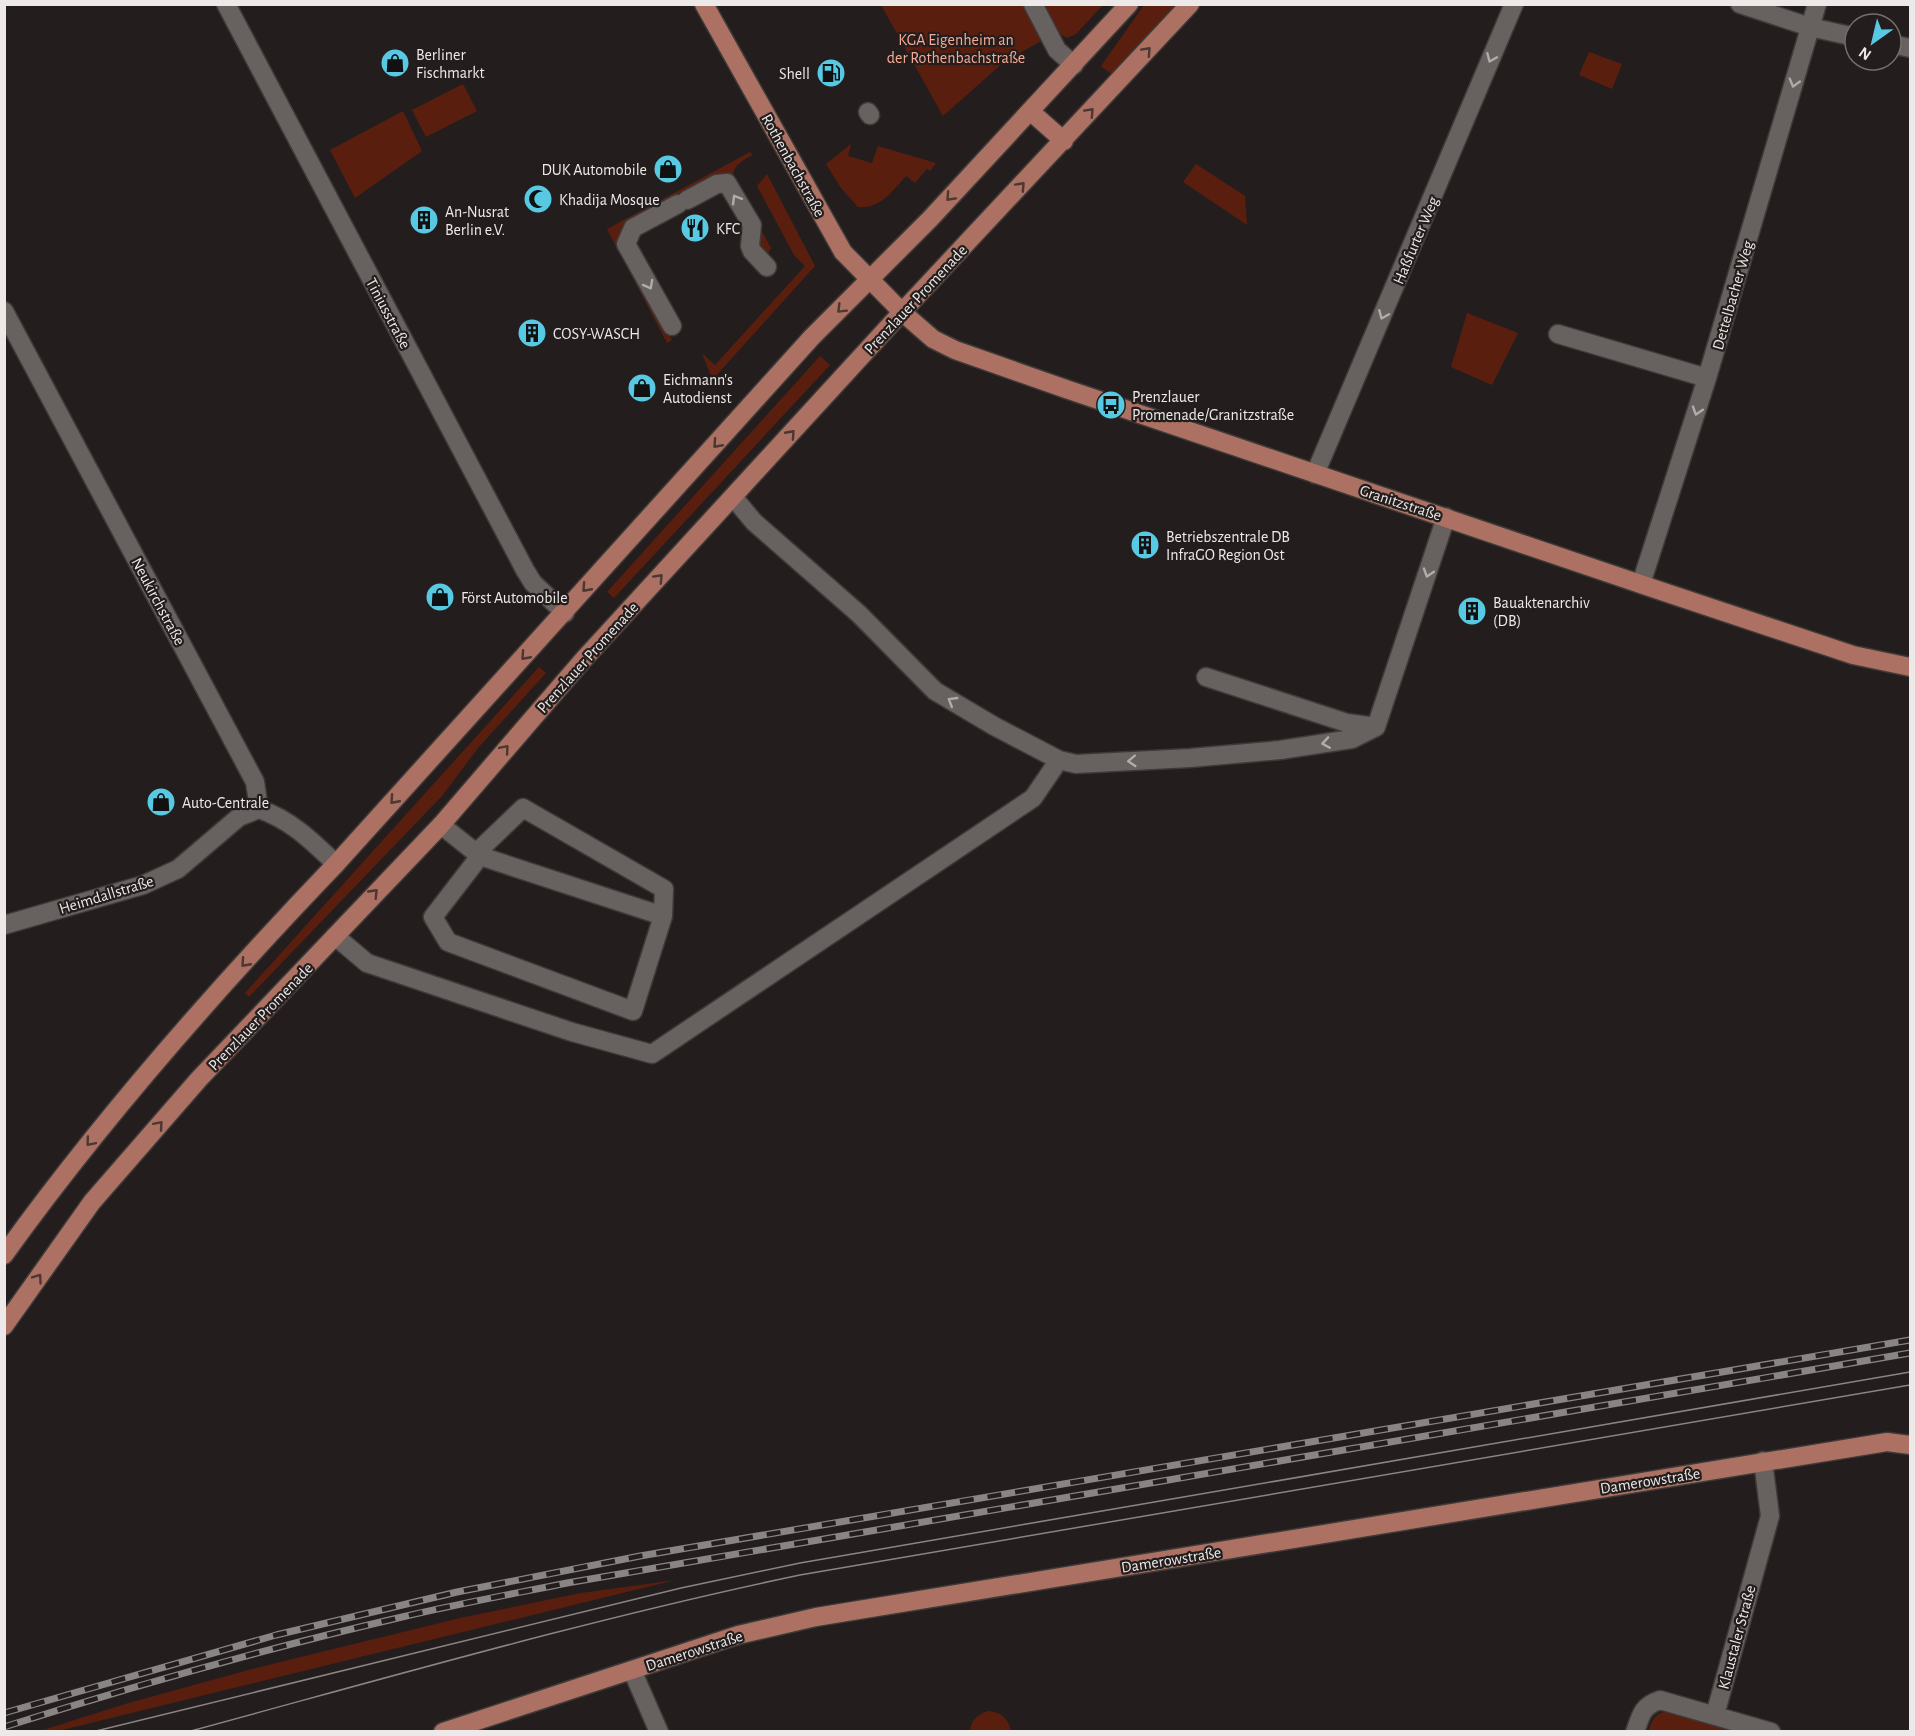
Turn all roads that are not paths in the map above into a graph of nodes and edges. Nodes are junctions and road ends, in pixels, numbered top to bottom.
1 (226, 4) edge
2 (704, 4) edge
3 (1033, 4) edge
4 (1129, 4) edge
5 (1190, 4) edge
6 (1514, 4) edge
7 (1740, 4) edge
8 (1817, 4) edge
9 (1810, 27) junction
10 (1843, 34) edge
11 (1074, 65) junction
12 (1029, 111) junction
13 (1064, 141) junction
14 (767, 267) dead end
15 (870, 280) junction
16 (4, 311) edge
17 (902, 312) junction
18 (672, 326) dead end
19 (1558, 334) dead end
20 (1707, 378) junction
21 (1315, 474) junction
22 (734, 498) junction
23 (1446, 517) junction
24 (1641, 584) junction
25 (565, 613) junction
26 (1911, 667) edge
27 (1206, 677) dead end
28 (1376, 727) junction
29 (1059, 760) junction
30 (259, 809) junction
31 (441, 825) junction
32 (478, 855) junction
33 (336, 864) junction
34 (663, 916) junction
35 (4, 925) edge
36 (335, 936) junction
37 (4, 1255) edge
38 (4, 1326) edge
39 (1911, 1445) edge
40 (1763, 1461) junction
41 (632, 1670) junction
42 (1715, 1715) junction
43 (443, 1731) edge
44 (659, 1731) edge
45 (1635, 1731) edge
46 (1769, 1731) edge

1 - 25 street, Tiniusstraße
2 - 15 main road, Rothenbachstraße
3 - 11 street
4 - 11 main road
13 -> 5 main road, Prenzlauer Promenade
6 -> 21 street, Haßfurter Weg
7 - 9 street
8 - 9 street, Dettelbacher Weg
9 - 10 street
9 -> 20 street, Dettelbacher Weg
11 - 12 main road
12 - 13 main road
12 -> 15 main road
17 -> 13 main road, Prenzlauer Promenade
14 -> 18 street
15 - 17 main road, Rothenbachstraße
15 -> 25 main road
16 - 30 street, Neukirchstraße
17 - 21 main road, Granitzstraße
22 -> 17 main road, Prenzlauer Promenade
19 - 20 street
20 -> 24 street, Dettelbacher Weg
21 - 23 main road, Granitzstraße
29 -> 22 street
31 -> 22 main road, Prenzlauer Promenade
23 - 24 main road, Granitzstraße
23 -> 28 street
24 - 26 main road, Granitzstraße
25 -> 33 main road
27 - 28 street
28 -> 29 street
29 - 36 street
30 - 33 street
30 - 35 street, Heimdallstraße
31 - 32 street
36 -> 31 main road, Prenzlauer Promenade
32 - 34 street
32 - 34 street
32 - 34 street
33 -> 37 main road
38 -> 36 main road, Prenzlauer Promenade
39 - 40 main road, Damerowstraße
40 - 41 main road, Damerowstraße
40 - 42 street, Klaustaler Straße
41 - 43 main road, Damerowstraße
41 - 44 street
42 - 45 street
42 - 46 street

